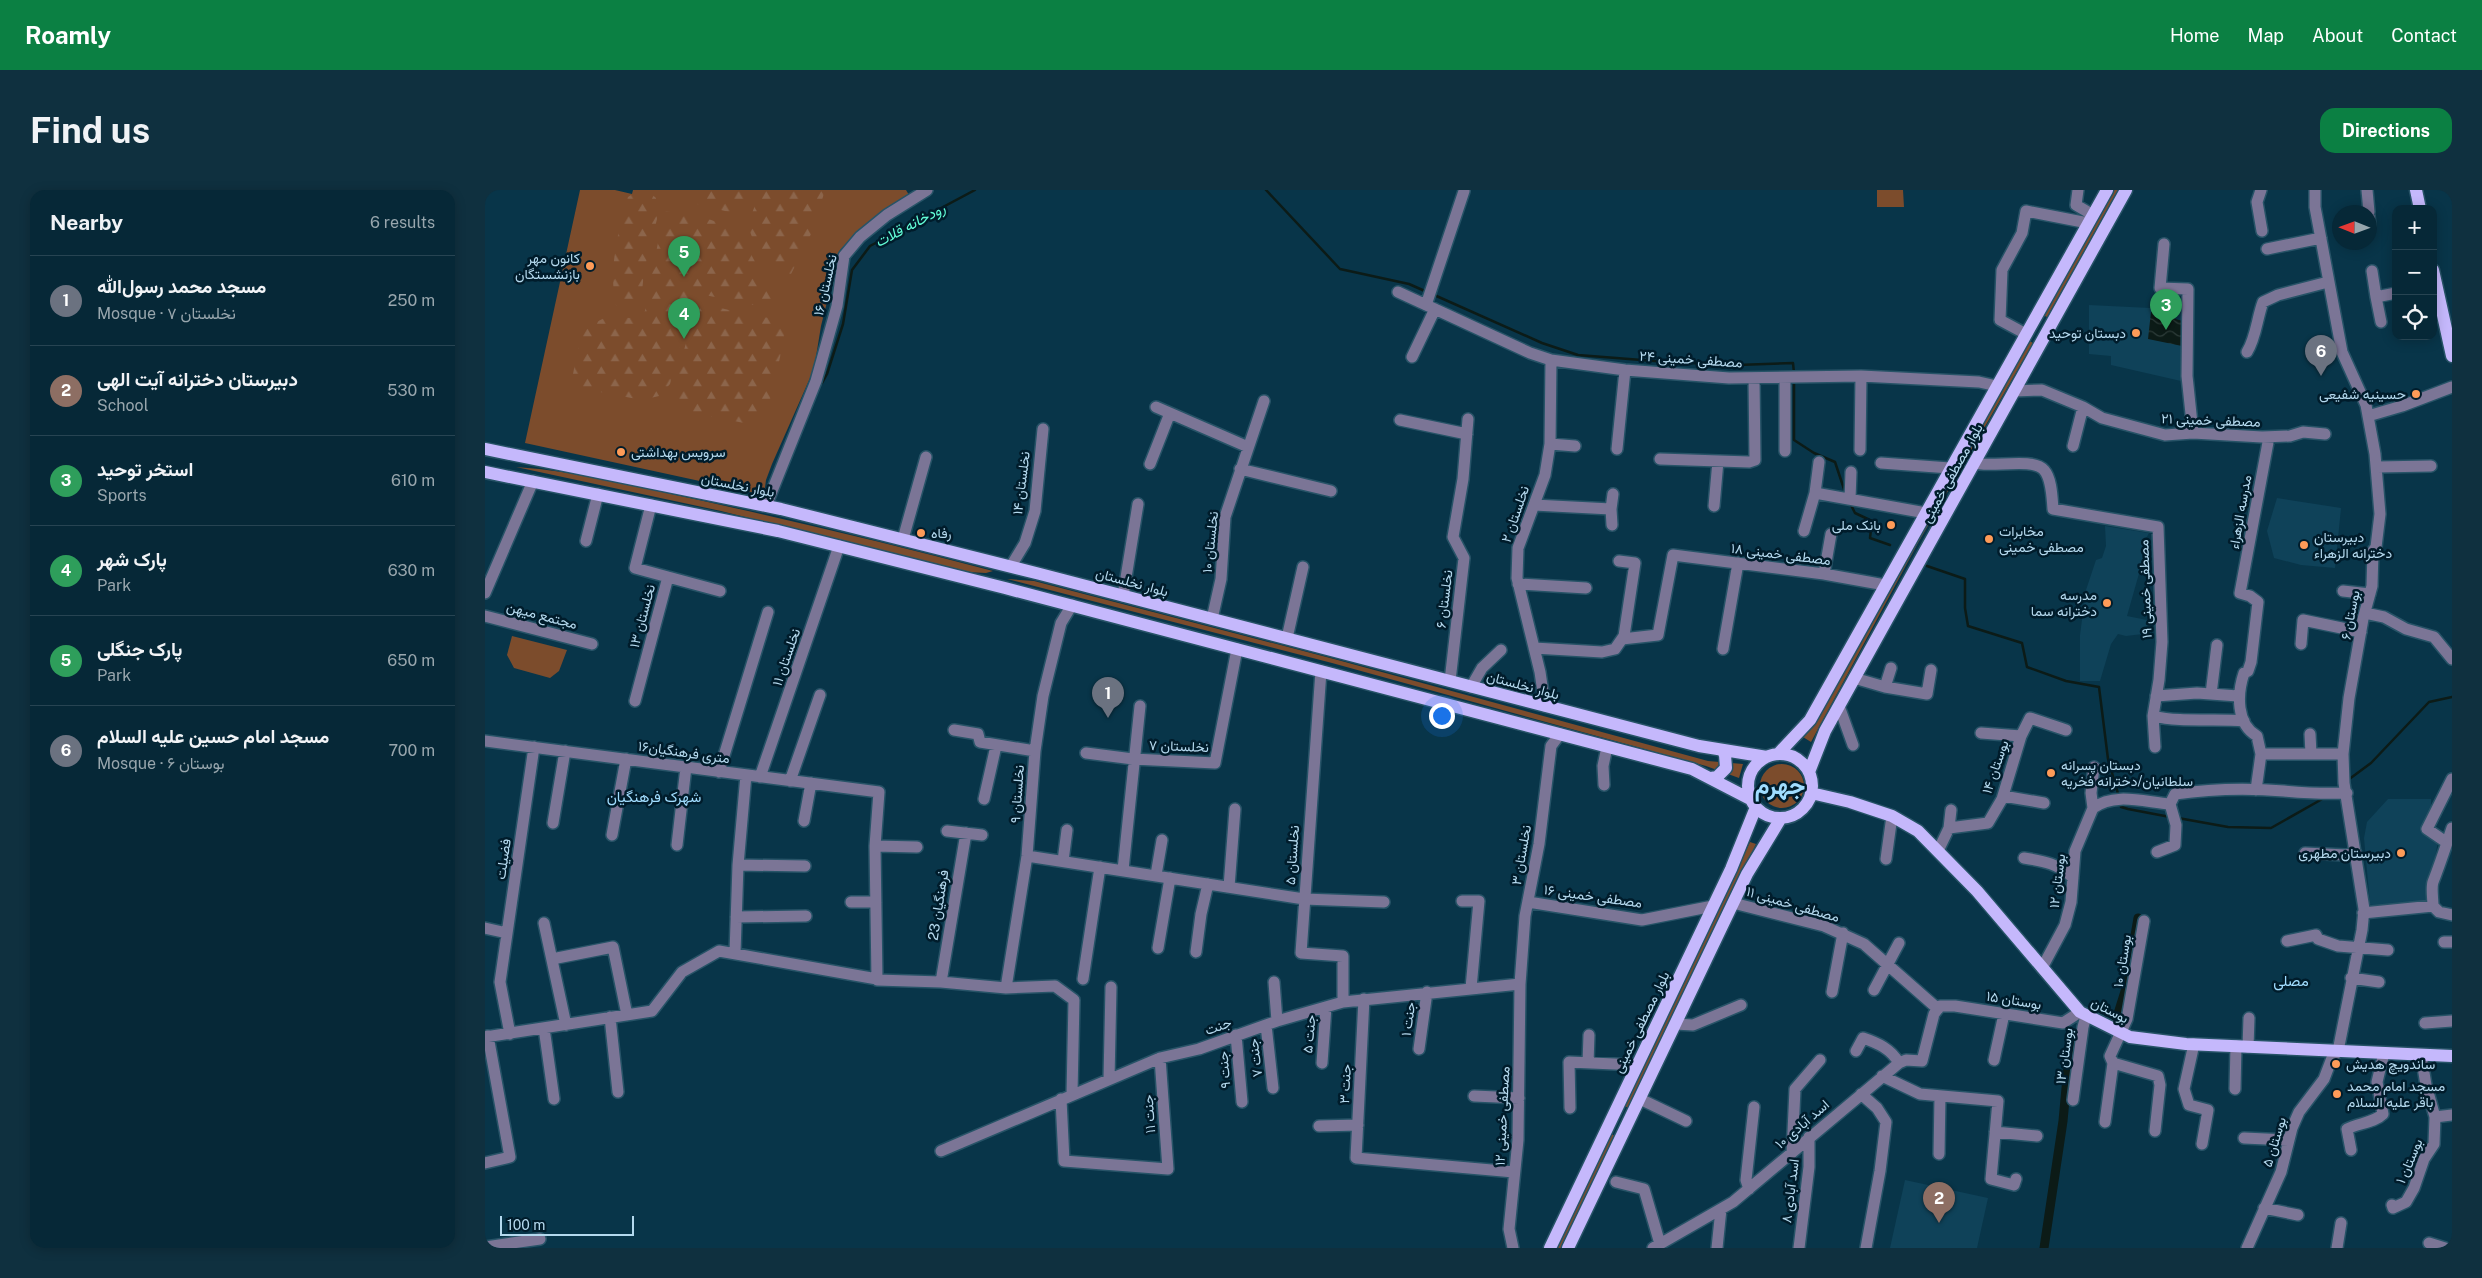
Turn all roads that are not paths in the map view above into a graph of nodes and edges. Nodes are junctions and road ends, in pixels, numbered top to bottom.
1 (927, 190) edge
2 (2078, 190) edge
3 (2107, 190) edge
4 (2126, 190) edge
5 (2261, 190) edge
6 (2315, 190) edge
7 (2367, 190) edge
8 (2416, 190) edge
9 (1464, 191) dead end
10 (2368, 205) edge
11 (2419, 205) edge
12 (2091, 219) junction
13 (2262, 231) dead end
14 (2321, 238) junction
15 (2164, 244) dead end
16 (2267, 249) dead end
17 (2371, 272) dead end
18 (2328, 282) junction
19 (1397, 292) dead end
20 (2437, 292) edge
21 (2392, 294) edge
22 (2376, 297) junction
23 (1430, 307) junction
24 (2033, 322) junction
25 (2381, 322) dead end
26 (2449, 331) edge
27 (2047, 332) junction
28 (2026, 334) junction
29 (2247, 352) dead end
30 (2452, 356) edge
31 (1412, 357) dead end
32 (1551, 360) junction
33 (1625, 370) junction
34 (1861, 376) junction
35 (1754, 378) junction
36 (1785, 378) junction
37 (1997, 386) junction
38 (2452, 387) edge
39 (2014, 391) junction
40 (1264, 401) dead end
41 (2083, 406) junction
42 (1156, 407) dead end
43 (1170, 413) junction
44 (2368, 416) junction
45 (1469, 419) dead end
46 (1400, 420) dead end
47 (1043, 429) dead end
48 (2193, 433) junction
49 (1467, 434) junction
50 (2325, 434) dead end
51 (2269, 437) junction
52 (1550, 444) junction
53 (1575, 446) dead end
54 (2073, 446) dead end
55 (1248, 447) junction
56 (485, 449) edge
57 (1617, 450) dead end
58 (1859, 450) dead end
59 (1785, 451) dead end
60 (926, 458) dead end
61 (1660, 459) dead end
62 (1718, 461) junction
63 (1819, 462) dead end
64 (1881, 463) dead end
65 (1974, 463) junction
66 (1150, 464) dead end
67 (2431, 466) dead end
68 (2377, 467) junction
69 (1950, 468) junction
70 (1240, 469) junction
71 (485, 472) edge
72 (1851, 472) dead end
73 (533, 481) junction
74 (1331, 491) dead end
75 (1815, 493) junction
76 (598, 494) junction
77 (1613, 494) dead end
78 (1850, 499) junction
79 (1138, 504) dead end
80 (651, 505) junction
81 (1534, 505) junction
82 (766, 506) junction
83 (1714, 506) dead end
84 (1611, 509) junction
85 (1926, 513) junction
86 (1612, 525) dead end
87 (1803, 531) dead end
88 (1831, 534) dead end
89 (903, 539) junction
90 (587, 541) dead end
91 (839, 546) junction
92 (1619, 561) dead end
93 (1738, 563) junction
94 (1007, 565) junction
95 (1303, 567) dead end
96 (1824, 574) junction
97 (668, 577) junction
98 (1518, 584) junction
99 (1885, 585) junction
100 (997, 586) junction
101 (1586, 588) dead end
102 (720, 590) dead end
103 (2343, 591) dead end
104 (485, 593) edge
105 (2370, 594) junction
106 (1123, 596) junction
107 (1071, 606) junction
108 (768, 612) dead end
109 (2365, 614) junction
110 (485, 616) edge
111 (1212, 619) junction
112 (2361, 632) junction
113 (1287, 638) junction
114 (1622, 639) junction
115 (592, 644) dead end
116 (2301, 644) dead end
117 (2217, 646) dead end
118 (1534, 648) junction
119 (1237, 649) junction
120 (1723, 649) dead end
121 (1501, 650) dead end
122 (2452, 659) edge
123 (1891, 668) dead end
124 (1931, 670) dead end
125 (1321, 671) junction
126 (1854, 678) junction
127 (1449, 681) junction
128 (1471, 687) junction
129 (1885, 687) junction
130 (2211, 694) junction
131 (820, 695) dead end
132 (2156, 696) junction
133 (2238, 696) junction
134 (635, 701) dead end
135 (1139, 706) dead end
136 (1545, 706) junction
137 (1839, 706) junction
138 (2153, 716) junction
139 (2244, 721) junction
140 (953, 730) dead end
141 (2066, 730) dead end
142 (1981, 733) dead end
143 (1560, 734) junction
144 (2310, 734) dead end
145 (2021, 736) junction
146 (485, 741) edge
147 (1853, 745) dead end
148 (996, 746) junction
149 (534, 747) junction
150 (1607, 747) junction
151 (2155, 747) dead end
152 (1721, 750) junction
153 (565, 751) junction
154 (1035, 751) junction
155 (1086, 753) dead end
156 (2261, 754) junction
157 (2311, 754) junction
158 (2343, 754) junction
159 (1773, 755) junction
160 (626, 759) junction
161 (1133, 759) junction
162 (2094, 766) dead end
163 (686, 767) junction
164 (719, 772) junction
165 (1809, 772) junction
166 (746, 775) junction
167 (760, 777) junction
168 (1711, 778) junction
169 (2452, 779) edge
170 (790, 781) junction
171 (811, 783) junction
172 (1604, 785) dead end
173 (2256, 790) junction
174 (1811, 793) junction
175 (2347, 793) junction
176 (2003, 796) junction
177 (984, 799) dead end
178 (1753, 803) junction
179 (2044, 803) dead end
180 (2170, 804) junction
181 (2093, 808) junction
182 (1235, 809) dead end
183 (1951, 810) dead end
184 (1892, 816) junction
185 (1781, 818) junction
186 (804, 821) dead end
187 (553, 823) dead end
188 (1949, 828) junction
189 (2452, 828) edge
190 (1067, 830) dead end
191 (947, 831) dead end
192 (966, 832) junction
193 (612, 835) dead end
194 (982, 835) dead end
195 (1162, 840) dead end
196 (2447, 842) junction
197 (677, 845) dead end
198 (875, 846) junction
199 (917, 847) dead end
200 (1938, 851) junction
201 (2157, 852) dead end
202 (2305, 853) dead end
203 (2356, 853) junction
204 (1027, 856) junction
205 (2024, 858) dead end
206 (1886, 859) dead end
207 (1063, 860) junction
208 (738, 865) junction
209 (805, 866) dead end
210 (1100, 867) junction
211 (2452, 867) edge
212 (2440, 868) junction
213 (1123, 870) junction
214 (1156, 875) junction
215 (1170, 878) junction
216 (2073, 878) junction
217 (1209, 884) junction
218 (1229, 887) junction
219 (1304, 899) junction
220 (1461, 900) dead end
221 (851, 902) dead end
222 (876, 902) junction
223 (1384, 902) dead end
224 (1528, 902) junction
225 (1733, 903) junction
226 (1713, 906) junction
227 (2433, 906) junction
228 (2452, 912) edge
229 (2363, 913) junction
230 (806, 916) dead end
231 (736, 917) junction
232 (2144, 922) dead end
233 (544, 923) dead end
234 (485, 928) edge
235 (507, 933) junction
236 (1843, 933) junction
237 (2287, 941) dead end
238 (1899, 943) dead end
239 (2359, 947) junction
240 (1157, 948) dead end
241 (2388, 950) dead end
242 (1196, 952) dead end
243 (735, 954) junction
244 (552, 958) junction
245 (1888, 965) junction
246 (2042, 968) junction
247 (2351, 978) junction
248 (877, 979) junction
249 (1083, 979) dead end
250 (941, 982) junction
251 (1274, 982) dead end
252 (2379, 982) dead end
253 (1520, 984) junction
254 (1111, 987) dead end
255 (1006, 988) junction
256 (1471, 988) junction
257 (1874, 990) dead end
258 (1427, 992) junction
259 (1832, 992) dead end
260 (1364, 1000) junction
261 (1343, 1002) junction
262 (1741, 1005) dead end
263 (1327, 1007) junction
264 (1939, 1008) junction
265 (2004, 1014) junction
266 (2083, 1014) junction
267 (627, 1015) junction
268 (610, 1017) junction
269 (2249, 1018) dead end
270 (2452, 1021) edge
271 (2425, 1022) dead end
272 (1271, 1023) junction
273 (565, 1024) junction
274 (1675, 1024) junction
275 (543, 1028) junction
276 (510, 1034) junction
277 (2122, 1034) junction
278 (1236, 1035) junction
279 (1589, 1035) dead end
280 (487, 1037) edge
281 (2194, 1044) junction
282 (2242, 1047) junction
283 (1419, 1049) dead end
284 (1856, 1051) dead end
285 (2338, 1051) junction
286 (2384, 1053) junction
287 (2421, 1055) junction
288 (2452, 1056) edge
289 (1160, 1058) junction
290 (1820, 1060) dead end
291 (1994, 1060) dead end
292 (1588, 1063) junction
293 (1899, 1063) junction
294 (2113, 1063) junction
295 (1322, 1064) dead end
296 (1637, 1065) junction
297 (1882, 1076) junction
298 (1109, 1079) junction
299 (1273, 1088) dead end
300 (2235, 1089) dead end
301 (618, 1092) dead end
302 (1072, 1094) junction
303 (1861, 1094) junction
304 (1475, 1096) dead end
305 (1940, 1096) junction
306 (1519, 1098) junction
307 (554, 1099) dead end
308 (1061, 1099) junction
309 (1640, 1099) junction
310 (2073, 1100) dead end
311 (1242, 1102) dead end
312 (1754, 1107) dead end
313 (1570, 1108) dead end
314 (1614, 1114) junction
315 (2452, 1115) edge
316 (2435, 1117) junction
317 (1686, 1121) dead end
318 (1629, 1122) junction
319 (2105, 1122) dead end
320 (1358, 1125) junction
321 (1319, 1126) dead end
322 (1995, 1132) junction
323 (2155, 1132) dead end
324 (2037, 1136) dead end
325 (1809, 1137) junction
326 (2244, 1138) dead end
327 (2289, 1140) junction
328 (2202, 1144) dead end
329 (2351, 1150) dead end
330 (941, 1151) dead end
331 (1792, 1153) junction
332 (1939, 1154) dead end
333 (485, 1163) edge
334 (1514, 1172) junction
335 (2016, 1178) dead end
336 (1616, 1182) dead end
337 (1749, 1189) junction
338 (2392, 1205) dead end
339 (1721, 1208) junction
340 (2264, 1208) junction
341 (2298, 1215) dead end
342 (2341, 1223) dead end
343 (540, 1239) dead end
344 (2429, 1243) dead end
345 (1657, 1246) edge
346 (485, 1247) edge
347 (1513, 1248) edge
348 (1550, 1248) edge
349 (1569, 1248) edge
350 (1717, 1248) edge
351 (1799, 1248) edge
352 (1866, 1248) edge
353 (2247, 1248) edge
354 (2337, 1248) edge
355 (2445, 1248) edge

1 - 82 street, نخلستان ۱۶
2 - 12 street
3 - 12 main road, بلوار مصطفی خمینی
4 - 27 main road, بلوار مصطفی خمینی
5 - 13 street
6 - 14 street, بوستان ۶
7 - 10 street
8 - 11 main road
9 - 23 street
12 - 24 main road, بلوار مصطفی خمینی
12 - 28 street
14 - 16 street
14 - 18 street, بوستان ۶
15 - 48 street
17 - 22 street
18 - 29 street
18 - 44 street, بوستان ۶
19 - 23 street, مصطفی خمینی ۲۴
20 - 26 main road
21 - 22 street
22 - 25 street
23 - 31 street
23 - 32 street, مصطفی خمینی ۲۴
24 - 27 main road
24 - 28 main road, بلوار مصطفی خمینی
26 - 30 main road
27 - 39 main road, بلوار مصطفی خمینی
28 - 37 main road, بلوار مصطفی خمینی
32 - 33 street, مصطفی خمینی ۲۴
32 - 52 street, نخلستان ۲
33 - 35 street, مصطفی خمینی ۲۴
33 - 57 street
34 - 36 street, مصطفی خمینی ۲۴
34 - 37 street, مصطفی خمینی ۲۴
34 - 58 street
35 - 36 street, مصطفی خمینی ۲۴
35 - 62 street
36 - 59 street
37 - 69 main road, بلوار مصطفی خمینی
38 - 44 street
39 - 41 street, مصطفی خمینی ۲۱
39 - 65 main road, بلوار مصطفی خمینی
40 - 55 street, نخلستان ۱۰
41 - 48 street, مصطفی خمینی ۲۱
41 - 54 street
42 - 43 street
43 - 55 street
43 - 66 street
44 - 68 street, بوستان ۶
45 - 49 street, نخلستان ۶
46 - 49 street
47 - 94 street, نخلستان ۱۴
48 - 51 street, مصطفی خمینی ۲۱
49 - 127 street, نخلستان ۶
50 - 51 street, مصطفی خمینی ۲۱
51 - 133 street, مدرسه الزهراء
52 - 53 street
52 - 81 street, نخلستان ۲
55 - 70 street, نخلستان ۱۰
56 - 82 main road, بلوار نخلستان
60 - 89 street
61 - 62 street
62 - 83 street
63 - 75 street
64 - 69 street
65 - 126 main road, بلوار مصطفی خمینی
65 - 132 street, مصطفی خمینی ۱۹
67 - 68 street
68 - 105 street, بوستان ۶
69 - 85 main road, بلوار مصطفی خمینی
70 - 74 street
70 - 111 street, نخلستان ۱۰
71 - 73 main road
72 - 78 street
73 - 76 main road
73 - 104 street
75 - 78 street
75 - 87 street
76 - 80 main road
76 - 90 street
77 - 84 street
78 - 85 street
79 - 106 street
80 - 91 main road
80 - 97 street, نخلستان ۱۳
81 - 84 street
81 - 98 street, نخلستان ۲
82 - 89 main road, بلوار نخلستان
84 - 86 street
85 - 99 main road, بلوار مصطفی خمینی
88 - 96 street
89 - 94 main road, بلوار نخلستان
91 - 100 main road
91 - 167 street, نخلستان ۱۱
92 - 114 street
93 - 96 street, مصطفی خمینی ۱۸
93 - 114 street, مصطفی خمینی ۱۸
93 - 120 street
94 - 100 main road
94 - 106 main road, بلوار نخلستان
95 - 113 street
96 - 99 street, مصطفی خمینی ۱۸
97 - 102 street
97 - 134 street, نخلستان ۱۳
98 - 101 street
98 - 118 street, نخلستان ۲
99 - 159 main road, بلوار مصطفی خمینی
100 - 107 main road
103 - 105 street
105 - 109 street, بوستان ۶
106 - 111 main road, بلوار نخلستان
107 - 119 main road
107 - 154 street, نخلستان ۹
108 - 164 street
109 - 112 street, بوستان ۶
109 - 122 street
110 - 115 street, مجتمع میهن
111 - 113 main road, بلوار نخلستان
112 - 116 street
112 - 158 street, بوستان ۶
113 - 127 main road, بلوار نخلستان
114 - 118 street
117 - 130 street
118 - 136 street, نخلستان ۲
119 - 125 main road
119 - 161 street, نخلستان ۷
121 - 128 street
123 - 129 street
124 - 129 street
125 - 143 main road
125 - 219 street, نخلستان ۵
126 - 129 street
126 - 137 main road, بلوار مصطفی خمینی
127 - 128 main road, بلوار نخلستان
128 - 136 main road, بلوار نخلستان
130 - 132 street
130 - 133 street
131 - 170 street
132 - 138 street, مصطفی خمینی ۱۹
133 - 139 street
135 - 161 street
136 - 152 main road, بلوار نخلستان
137 - 147 street
137 - 165 main road, بلوار مصطفی خمینی
138 - 139 street
138 - 151 street, مصطفی خمینی ۱۹
139 - 156 street
140 - 148 street
141 - 145 street, بوستان ۱۴
142 - 145 street
143 - 150 main road
143 - 224 street, نخلستان ۳
144 - 157 street
145 - 176 street, بوستان ۱۴
146 - 149 street, ۱۶متری فرهنگیان
148 - 154 street
148 - 177 street
149 - 153 street, ۱۶متری فرهنگیان
149 - 235 street, فضیلت
150 - 168 main road
150 - 172 street
152 - 159 main road, بلوار نخلستان
152 - 168 main road
153 - 160 street, ۱۶متری فرهنگیان
153 - 187 street
154 - 204 street, نخلستان ۹
155 - 161 street, نخلستان ۷
156 - 157 street
156 - 173 street
157 - 158 street
158 - 175 street, بوستان ۶
159 - 165 main road
159 - 178 main road
160 - 163 street, ۱۶متری فرهنگیان
160 - 193 street
161 - 213 street
162 - 181 street, ۱۲ بوستان
163 - 164 street, ۱۶متری فرهنگیان
163 - 197 street
164 - 166 street, ۱۶متری فرهنگیان
165 - 174 main road
166 - 167 street, ۱۶متری فرهنگیان
166 - 208 street
167 - 170 street, ۱۶متری فرهنگیان
168 - 178 main road
169 - 196 street
170 - 171 street, ۱۶متری فرهنگیان
171 - 186 street
171 - 198 street, ۱۶متری فرهنگیان
173 - 175 street
173 - 180 street
174 - 184 main road, بوستان
174 - 185 main road
175 - 203 street, بوستان ۶
176 - 179 street
176 - 188 street, بوستان ۱۴
178 - 185 main road
178 - 226 main road, بلوار مصطفی خمینی
180 - 181 street
180 - 201 street
181 - 216 street, ۱۲ بوستان
182 - 218 street
183 - 188 street
184 - 200 main road, بوستان
184 - 206 street
185 - 225 main road
188 - 200 street
189 - 196 street
190 - 207 street
191 - 192 street
192 - 194 street
192 - 250 street, فرهنگیان 23
195 - 214 street
196 - 212 street
198 - 199 street
198 - 222 street
200 - 246 main road, بوستان
202 - 203 street
203 - 229 street, بوستان ۶
204 - 207 street
204 - 255 street, نخلستان ۹
205 - 216 street
207 - 210 street
208 - 209 street
208 - 231 street
210 - 213 street
210 - 249 street
211 - 212 street
212 - 227 street
213 - 214 street
214 - 215 street
215 - 217 street
215 - 240 street
216 - 246 street, ۱۲ بوستان
217 - 218 street
217 - 242 street
218 - 219 street
219 - 223 street
219 - 261 street, نخلستان ۵
220 - 256 street
221 - 222 street
222 - 248 street
224 - 226 street, مصطفی خمینی ۱۶
224 - 253 street, نخلستان ۳
225 - 236 street, مصطفی خمینی ۱۱
225 - 274 main road
226 - 296 main road, بلوار مصطفی خمینی
227 - 228 street
227 - 229 street
229 - 239 street, بوستان ۶
230 - 231 street
231 - 243 street
232 - 277 street, بوستان ۱۰
233 - 244 street
234 - 235 street
235 - 276 street, فضیلت
236 - 245 street, مصطفی خمینی ۱۱
236 - 259 street
237 - 239 street
238 - 245 street
239 - 241 street
239 - 247 street, بوستان ۶
243 - 248 street
243 - 267 street
244 - 267 street
244 - 273 street
245 - 257 street
245 - 264 street, مصطفی خمینی ۱۱
246 - 266 main road, بوستان
247 - 252 street
247 - 285 street, بوستان ۶
248 - 250 street
250 - 255 street
251 - 272 street, جنت ۷
253 - 256 street, جنت
253 - 306 street, مصطفی خمینی ۱۲
254 - 298 street
255 - 302 street
256 - 258 street, جنت
258 - 260 street, جنت
258 - 283 street, جنت ۱
260 - 261 street, جنت
260 - 320 street, جنت ۳
261 - 263 street, جنت
262 - 274 street
263 - 272 street, جنت
263 - 295 street, جنت ۵
264 - 265 street, بوستان ۱۵
264 - 293 street, اسد آبادی ۱۰
265 - 266 street, بوستان ۱۵
265 - 291 street
266 - 277 main road, بوستان
266 - 310 street, بوستان ۱۳
267 - 268 street
268 - 273 street
268 - 301 street
269 - 282 street
270 - 271 street
272 - 278 street, جنت
272 - 299 street, جنت ۷
273 - 275 street
274 - 309 main road
275 - 276 street
275 - 307 street
276 - 280 street
277 - 281 main road, بوستان
277 - 294 street, بوستان ۱۰
278 - 289 street, جنت
278 - 311 street, جنت ۹
279 - 292 street
280 - 333 street
281 - 282 main road, بوستان
281 - 328 street
282 - 285 main road, بوستان
282 - 300 street
284 - 293 street
285 - 286 main road, بوستان
285 - 327 street, بوستان ۵
286 - 287 main road, بوستان
286 - 329 street
287 - 288 main road, بوستان
287 - 316 street, بوستان ۱
289 - 298 street, جنت
289 - 308 street, جنت ۱۱
290 - 331 street
292 - 296 street
292 - 313 street
293 - 297 street, اسد آبادی ۱۰
294 - 319 street
294 - 323 street
296 - 314 main road, بلوار مصطفی خمینی
297 - 303 street, اسد آبادی ۱۰
297 - 305 street
298 - 302 street, جنت
302 - 308 street, جنت
303 - 325 street, اسد آبادی ۱۰
303 - 352 street
304 - 306 street
305 - 322 street
305 - 332 street
306 - 334 street, مصطفی خمینی ۱۲
308 - 330 street, جنت
309 - 317 street
309 - 318 main road
312 - 337 street
314 - 318 main road
314 - 348 main road, بلوار مصطفی خمینی
315 - 316 street
316 - 338 street, بوستان ۱
318 - 349 main road
320 - 321 street
320 - 334 street, جنت ۳
322 - 324 street
322 - 335 street
325 - 331 street, اسد آبادی ۱۰
325 - 351 street, اسد آبادی ۸
326 - 327 street
327 - 340 street, بوستان ۵
331 - 337 street, اسد آبادی ۱۰
334 - 347 street, مصطفی خمینی ۱۲
336 - 345 street
337 - 339 street, اسد آبادی ۱۰
339 - 345 street, اسد آبادی ۱۰
339 - 350 street
340 - 341 street
340 - 353 street, بوستان ۵
342 - 354 street
343 - 346 street
344 - 355 street

